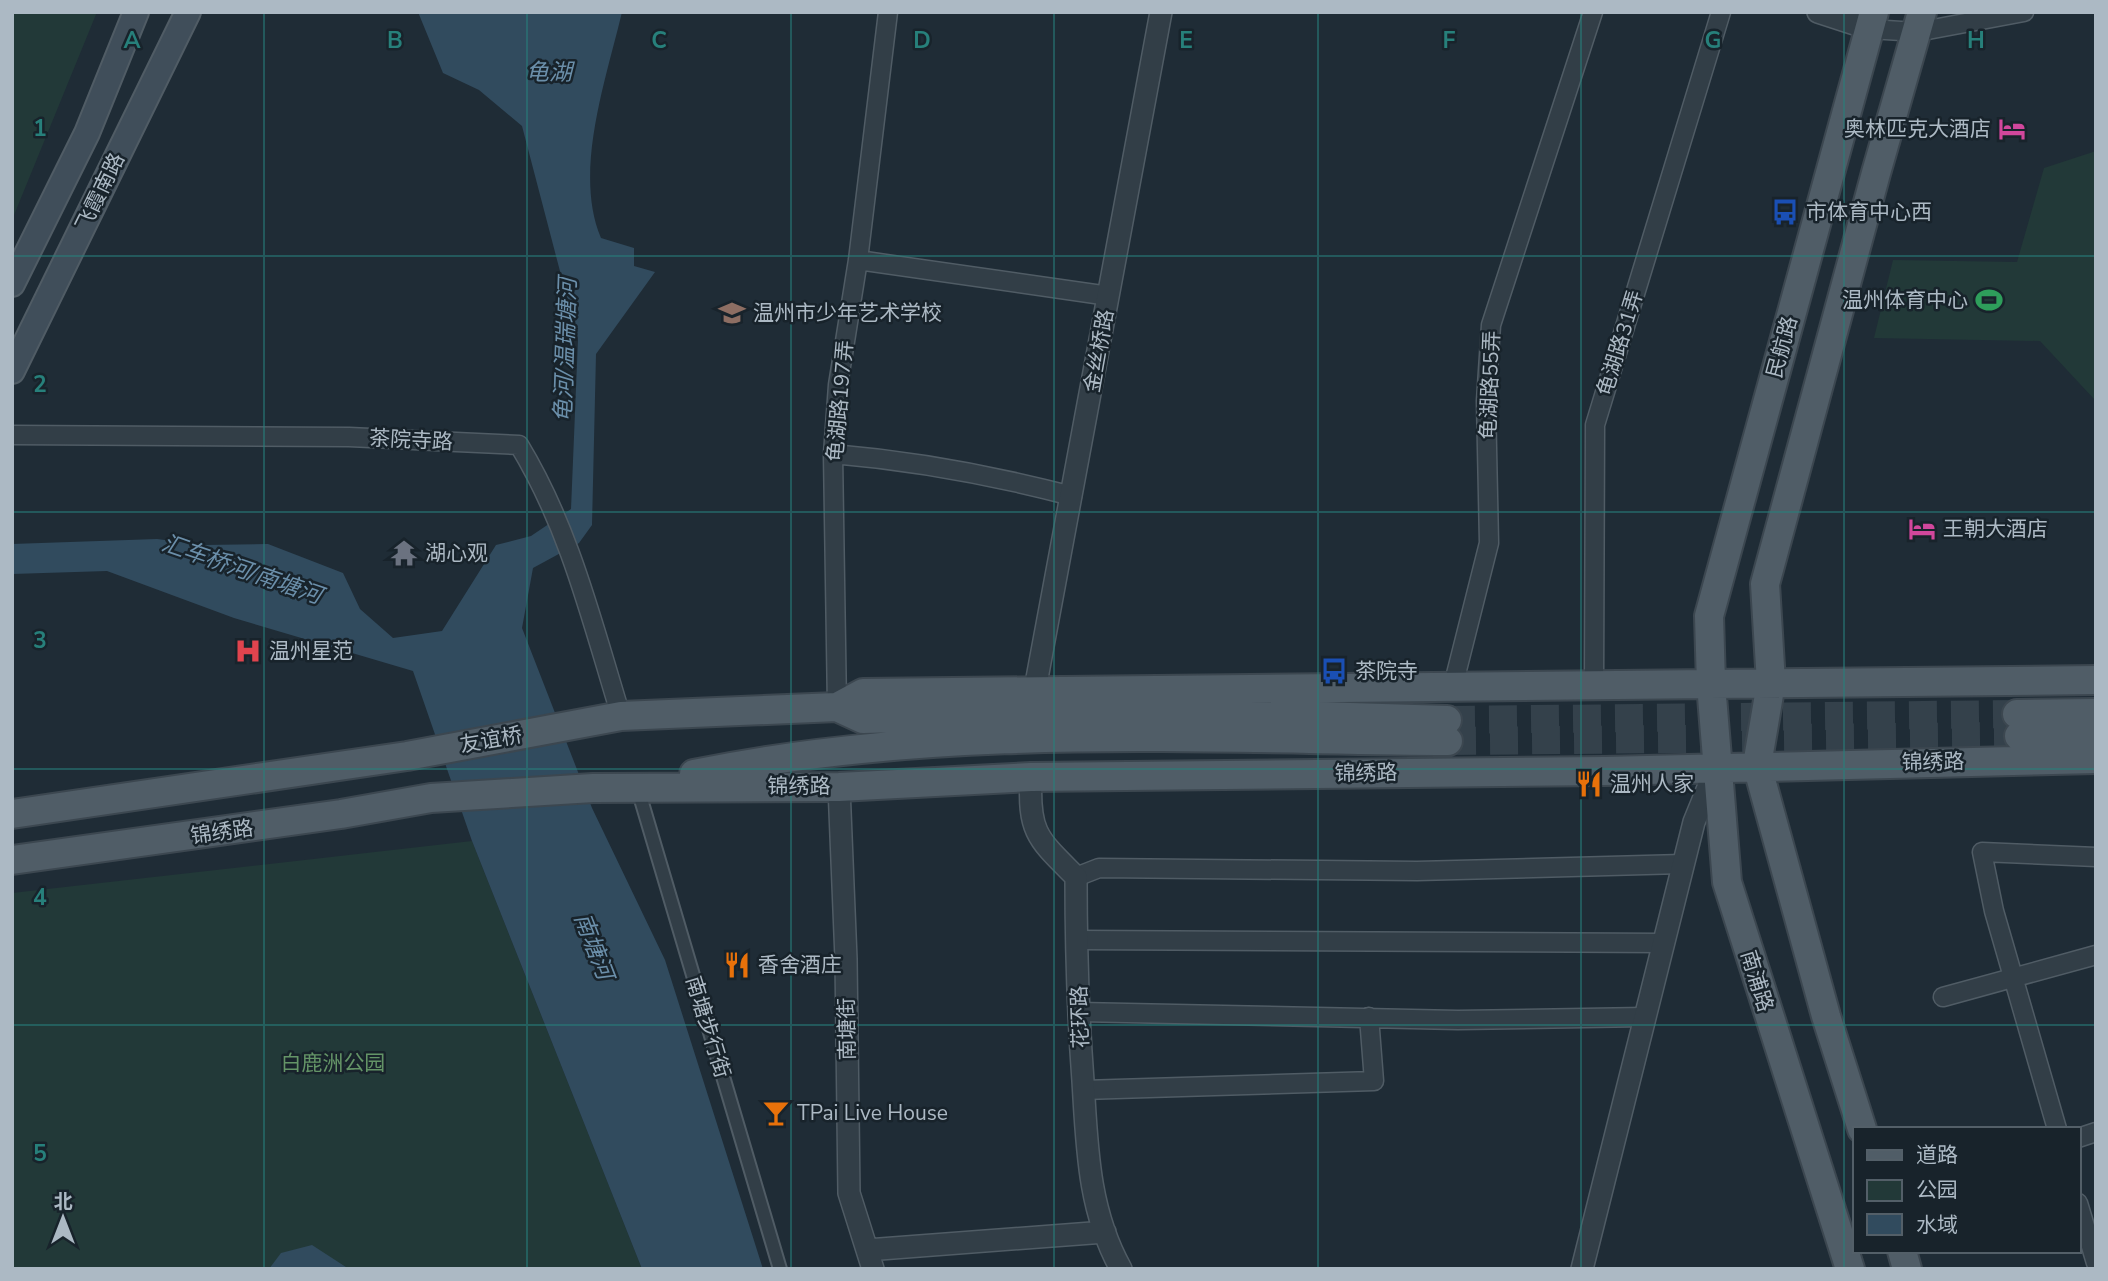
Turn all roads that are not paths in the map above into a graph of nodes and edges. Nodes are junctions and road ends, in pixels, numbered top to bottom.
1 (136, 12) edge
2 (188, 12) edge
3 (888, 12) edge
4 (1161, 12) edge
5 (1592, 12) edge
6 (1721, 12) edge
7 (1818, 12) edge
8 (2024, 12) edge
9 (1872, 21) edge
10 (1920, 22) edge
11 (858, 260) junction
12 (12, 284) edge
13 (1109, 296) junction
14 (12, 371) edge
15 (12, 435) edge
16 (833, 454) junction
17 (1072, 496) junction
18 (2096, 680) edge
19 (1771, 683) junction
20 (1711, 684) junction
21 (1594, 685) junction
22 (1453, 686) junction
23 (1035, 689) junction
24 (837, 707) junction
25 (2096, 712) edge
26 (621, 716) junction
27 (575, 725) joint
28 (2096, 734) edge
29 (2096, 759) edge
30 (1757, 765) junction
31 (1716, 766) junction
32 (1031, 777) junction
33 (636, 786) junction
34 (839, 787) junction
35 (12, 800) edge
36 (54, 810) junction
37 (12, 814) edge
38 (2096, 857) edge
39 (12, 860) edge
40 (1683, 864) junction
41 (1076, 877) junction
42 (1076, 940) junction
43 (1664, 943) junction
44 (2096, 955) edge
45 (2013, 978) junction
46 (1943, 997) dead end
47 (1079, 1012) junction
48 (1369, 1017) junction
49 (1645, 1017) junction
50 (1083, 1090) junction
51 (1861, 1127) edge
52 (2056, 1127) edge
53 (2080, 1210) edge
54 (1105, 1232) junction
55 (870, 1260) edge
56 (2096, 1263) edge
57 (780, 1269) edge
58 (1121, 1269) edge
59 (1582, 1269) edge
60 (1850, 1269) edge

1 - 12 main road, 飞霞南路
2 - 14 main road, 飞霞南路
3 - 11 street, 龟湖路197弄
4 - 13 street, 金丝桥路
5 - 22 street, 龟湖路55弄
6 - 21 street, 龟湖路31弄
7 - 9 street
8 - 10 street
9 - 10 street
9 - 20 main road, 民航路
10 - 19 main road
11 - 13 street
11 - 16 street, 龟湖路197弄
13 - 17 street, 金丝桥路
15 - 26 street, 茶院寺路
16 - 17 street
16 - 24 street, 龟湖路197弄
17 - 23 street, 金丝桥路
18 - 19 main road, 锦绣路
19 - 20 main road, 锦绣路
19 - 30 main road
20 - 21 main road, 锦绣路
20 - 31 main road, 南浦路
21 - 22 main road, 锦绣路
22 - 23 main road, 锦绣路
23 - 24 main road, 锦绣路
24 - 26 main road, 锦绣路
24 - 33 main road, 锦绣路
25 - 28 main road
26 - 27 main road, 锦绣路
27 - 36 main road, 友谊桥
29 - 30 main road, 锦绣路
30 - 31 main road, 锦绣路
30 - 51 main road
31 - 32 main road, 锦绣路
31 - 40 street
31 - 60 main road, 南浦路
32 - 34 main road, 锦绣路
32 - 41 street
33 - 34 main road, 锦绣路
33 - 39 main road, 锦绣路
33 - 57 street, 南塘步行街
34 - 55 street, 南塘街
35 - 36 main road
36 - 37 main road
38 - 45 street
40 - 41 street
40 - 43 street
41 - 42 street, 花环路
42 - 43 street
42 - 47 street, 花环路
43 - 49 street
44 - 45 street
45 - 46 street
45 - 52 street
47 - 48 street
47 - 50 street, 花环路
48 - 49 street
48 - 50 street
49 - 59 street
50 - 54 street, 花环路
53 - 56 street
54 - 55 street
54 - 58 street, 花环路

